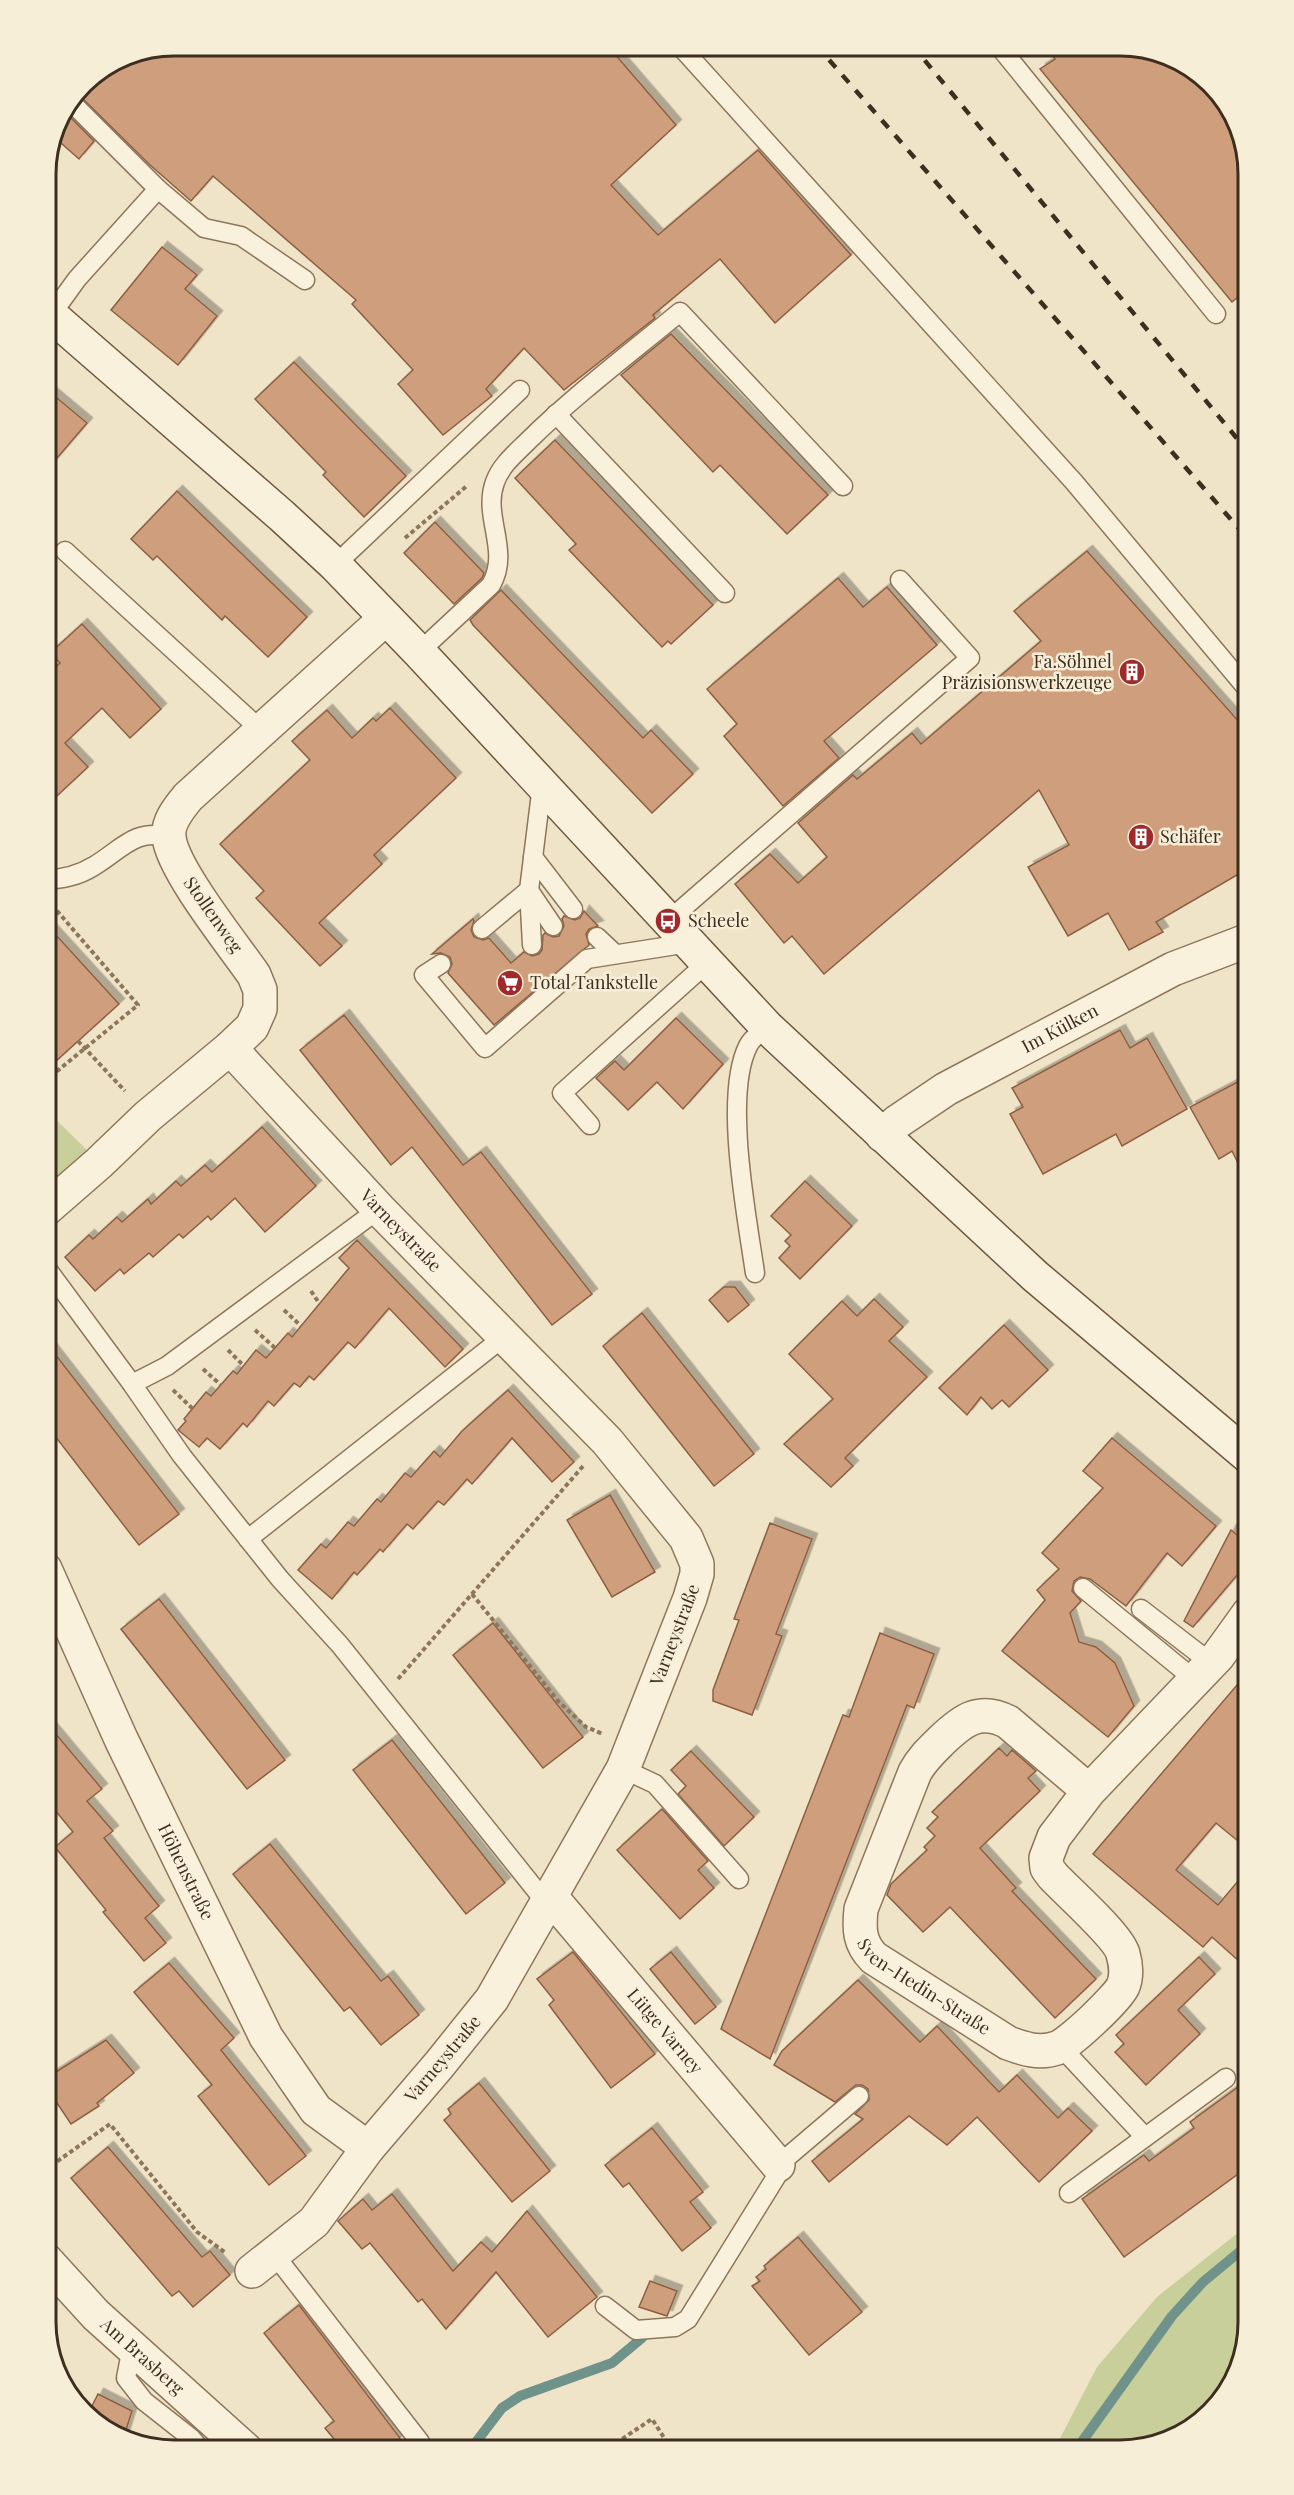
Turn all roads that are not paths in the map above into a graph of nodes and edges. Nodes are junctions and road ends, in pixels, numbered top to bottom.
1 (689, 56) edge
2 (1007, 56) edge
3 (76, 107) edge
4 (158, 189) junction
5 (305, 280) dead end
6 (56, 303) edge
7 (1216, 314) dead end
8 (56, 319) edge
9 (520, 390) dead end
10 (556, 414) junction
11 (843, 486) dead end
12 (65, 551) dead end
13 (335, 565) junction
14 (900, 580) dead end
15 (725, 593) dead end
16 (386, 618) junction
17 (419, 652) junction
18 (1238, 678) edge
19 (261, 730) junction
20 (542, 785) junction
21 (168, 837) junction
22 (533, 857) junction
23 (56, 879) edge
24 (529, 890) junction
25 (573, 909) dead end
26 (553, 926) dead end
27 (482, 929) dead end
28 (597, 937) dead end
29 (688, 942) junction
30 (1238, 944) edge
31 (532, 945) dead end
32 (615, 954) junction
33 (441, 964) dead end
34 (767, 1027) junction
35 (230, 1048) junction
36 (590, 1125) dead end
37 (882, 1135) junction
38 (56, 1200) edge
39 (380, 1209) junction
40 (755, 1273) dead end
41 (56, 1281) edge
42 (505, 1336) junction
43 (132, 1384) junction
44 (1238, 1448) edge
45 (248, 1539) junction
46 (1083, 1588) dead end
47 (56, 1594) edge
48 (1141, 1609) dead end
49 (1238, 1627) edge
50 (1203, 1672) junction
51 (628, 1757) junction
52 (1089, 1791) junction
53 (739, 1879) dead end
54 (549, 1900) junction
55 (1061, 2047) junction
56 (1226, 2078) dead end
57 (859, 2096) dead end
58 (1145, 2137) junction
59 (368, 2148) junction
60 (778, 2165) junction
61 (1069, 2193) dead end
62 (263, 2262) joint
63 (56, 2271) edge
64 (605, 2306) dead end
65 (132, 2348) junction
66 (192, 2439) edge
67 (234, 2439) edge
68 (418, 2439) edge

1 - 18 lane
2 - 7 lane
3 - 4 lane
4 - 5 lane
4 - 6 lane
8 - 13 street
9 - 13 lane
10 - 11 lane
10 - 15 lane
10 - 17 lane
12 - 19 lane
13 - 16 street
14 - 29 lane
16 - 17 street
16 - 19 street
17 - 20 street
19 - 21 street
20 - 22 lane
20 - 29 street
21 - 23 lane
21 - 35 street, Stollenweg
22 - 24 lane
22 - 25 lane
24 - 26 lane
24 - 27 lane
24 - 31 lane
28 - 32 lane
29 - 32 lane
29 - 34 street
29 - 36 lane
30 - 37 street, Im Külken
32 - 33 lane
34 - 37 street
34 - 40 lane
35 - 38 street, Stollenweg
35 - 39 street, Varneystraße
37 - 44 street
39 - 42 street, Varneystraße
39 - 43 lane
41 - 43 lane
42 - 45 lane
42 - 51 street, Varneystraße
43 - 45 lane
45 - 54 lane
46 - 50 lane
47 - 59 street, Höhenstraße
48 - 50 lane
49 - 50 street
50 - 52 street
51 - 53 lane
51 - 54 street, Varneystraße
52 - 55 street
52 - 55 street, Sven-Hedin-Straße
54 - 59 street, Varneystraße
54 - 60 street, Lütge Varney
55 - 58 lane
56 - 58 lane
57 - 60 lane
58 - 61 lane
59 - 62 street, Varneystraße
60 - 64 lane
62 - 68 lane
63 - 65 street, Am Brasberg
65 - 66 lane
65 - 67 street, Am Brasberg

